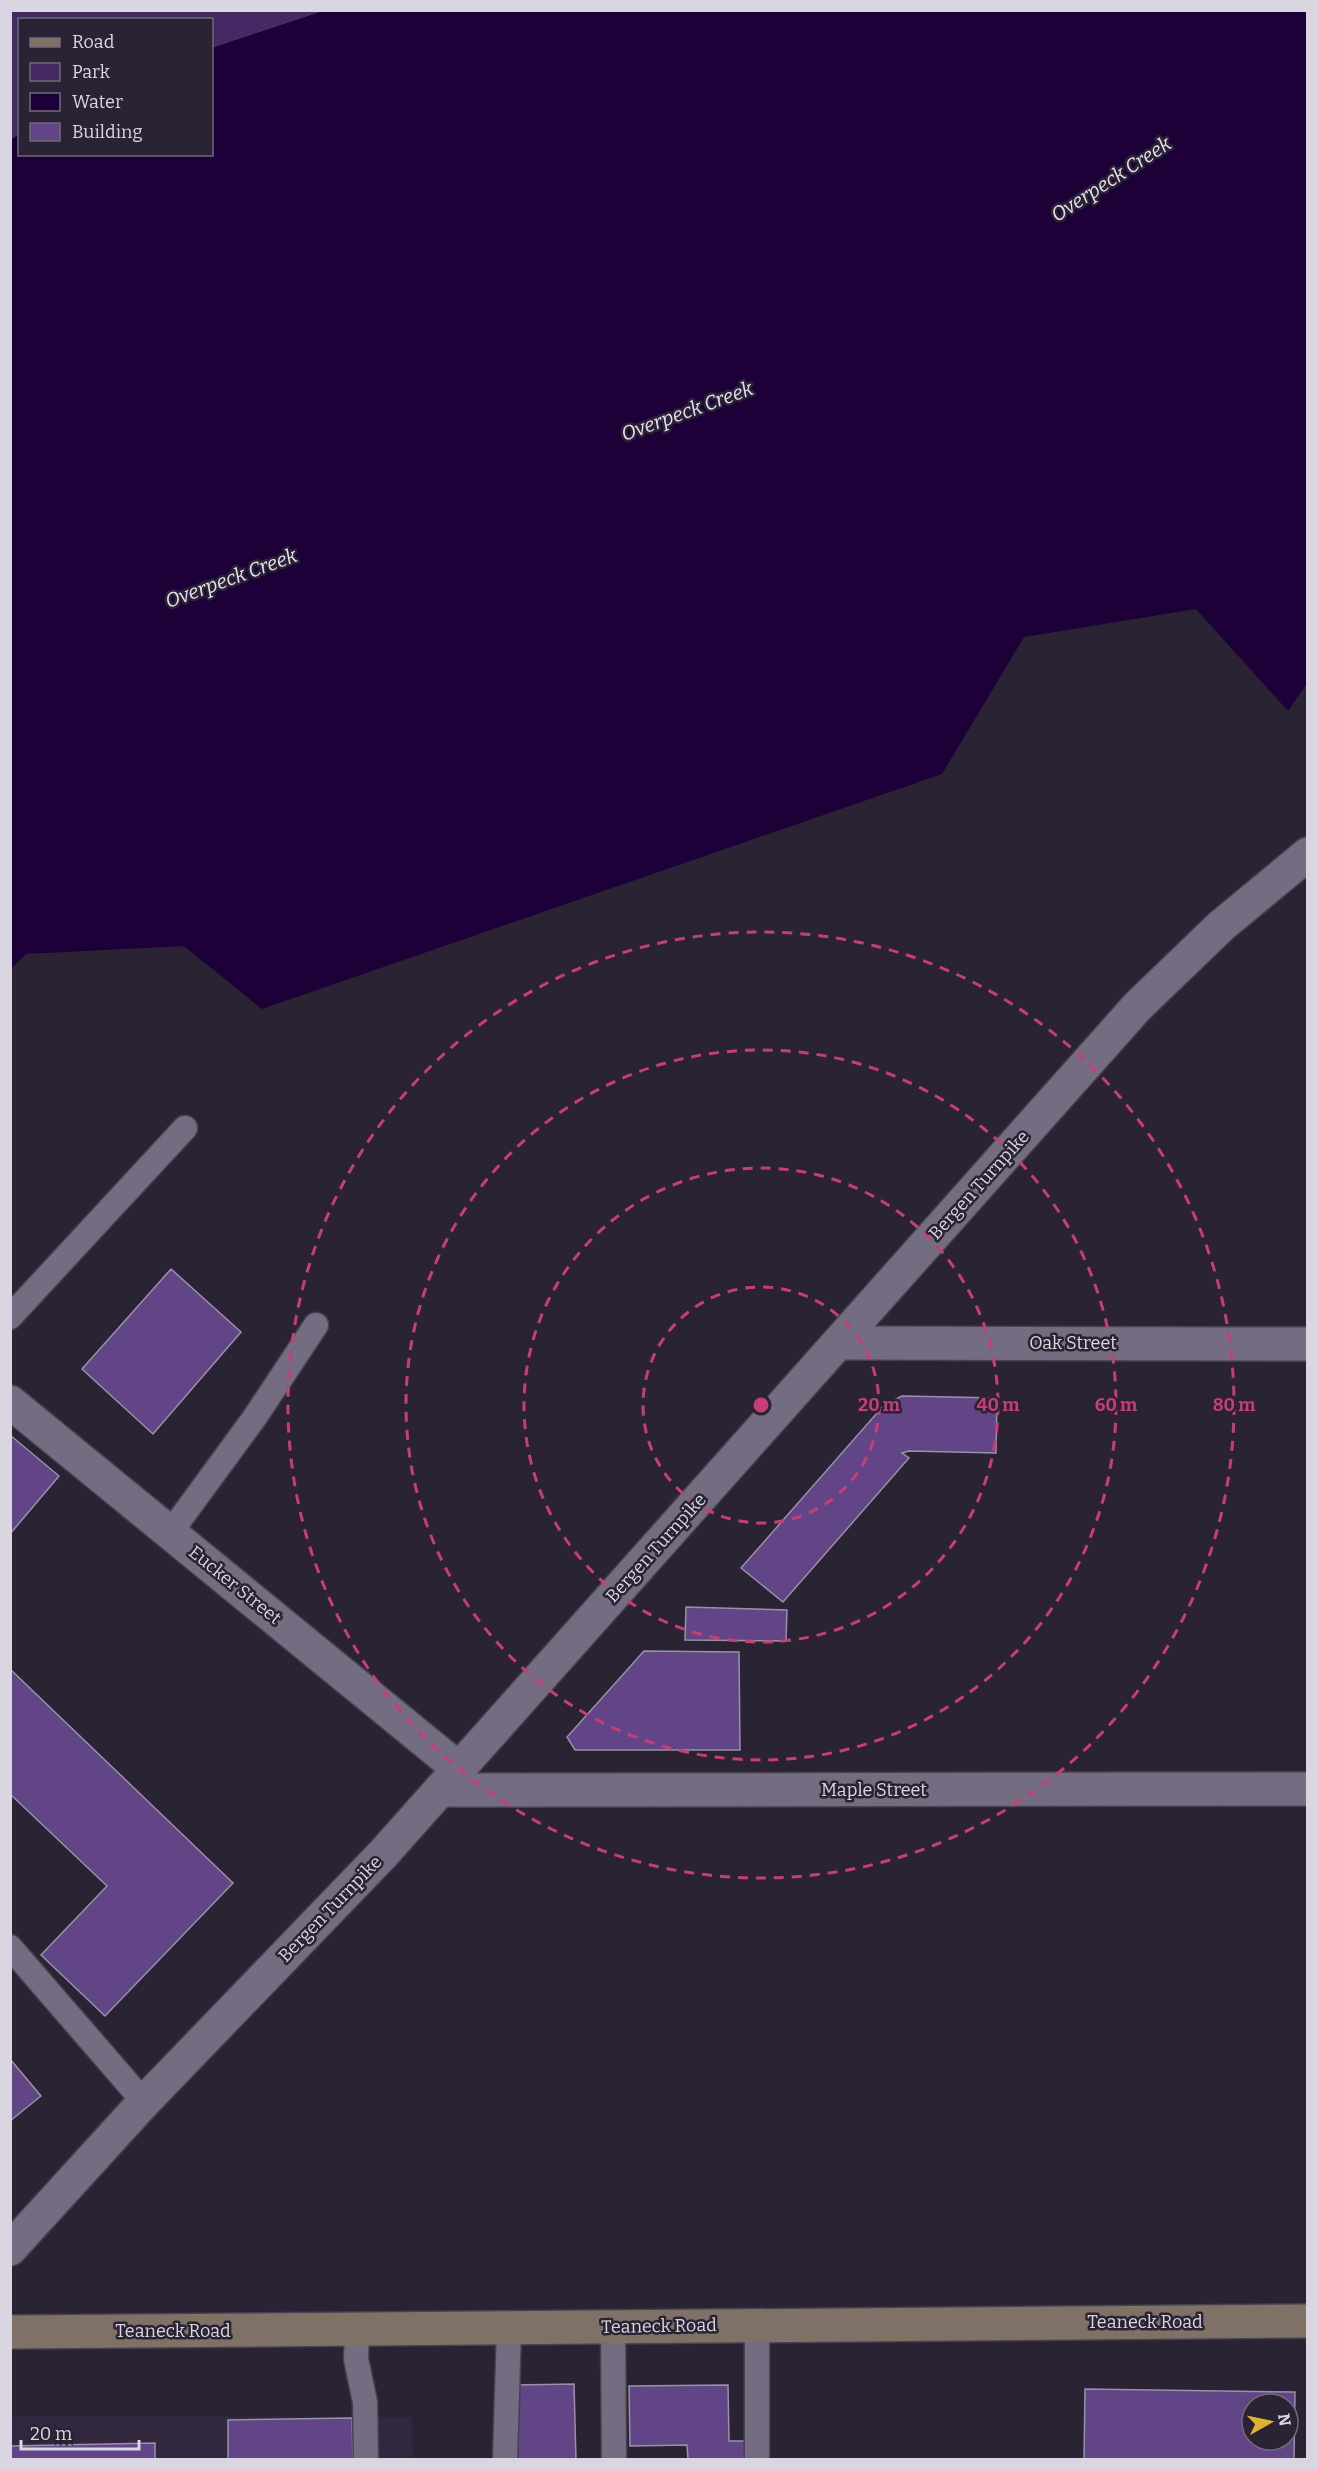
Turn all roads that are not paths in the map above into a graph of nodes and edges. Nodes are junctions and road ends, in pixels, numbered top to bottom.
1 (1308, 854) edge
2 (185, 1128) dead end
3 (10, 1317) edge
4 (316, 1324) dead end
5 (839, 1343) junction
6 (1308, 1344) edge
7 (10, 1402) edge
8 (170, 1533) junction
9 (450, 1779) junction
10 (1308, 1789) edge
11 (10, 1947) edge
12 (144, 2102) junction
13 (10, 2249) edge
14 (1308, 2321) edge
15 (757, 2325) junction
16 (613, 2327) junction
17 (508, 2328) junction
18 (357, 2330) junction
19 (10, 2332) edge
20 (366, 2460) edge
21 (506, 2460) edge
22 (614, 2460) edge
23 (757, 2460) edge

1 - 5 street, Bergen Turnpike
2 - 3 lane
4 - 8 lane
5 - 6 street, Oak Street
5 - 9 street, Bergen Turnpike
7 - 8 street, Eucker Street
8 - 9 street, Eucker Street
9 - 10 street, Maple Street
9 - 12 street, Bergen Turnpike
11 - 12 lane
12 - 13 street, Bergen Turnpike
14 - 15 main road, Teaneck Road
15 - 16 main road, Teaneck Road
15 - 23 lane
16 - 17 main road, Teaneck Road
16 - 22 lane
17 - 18 main road, Teaneck Road
17 - 21 lane
18 - 19 main road, Teaneck Road
18 - 20 lane

